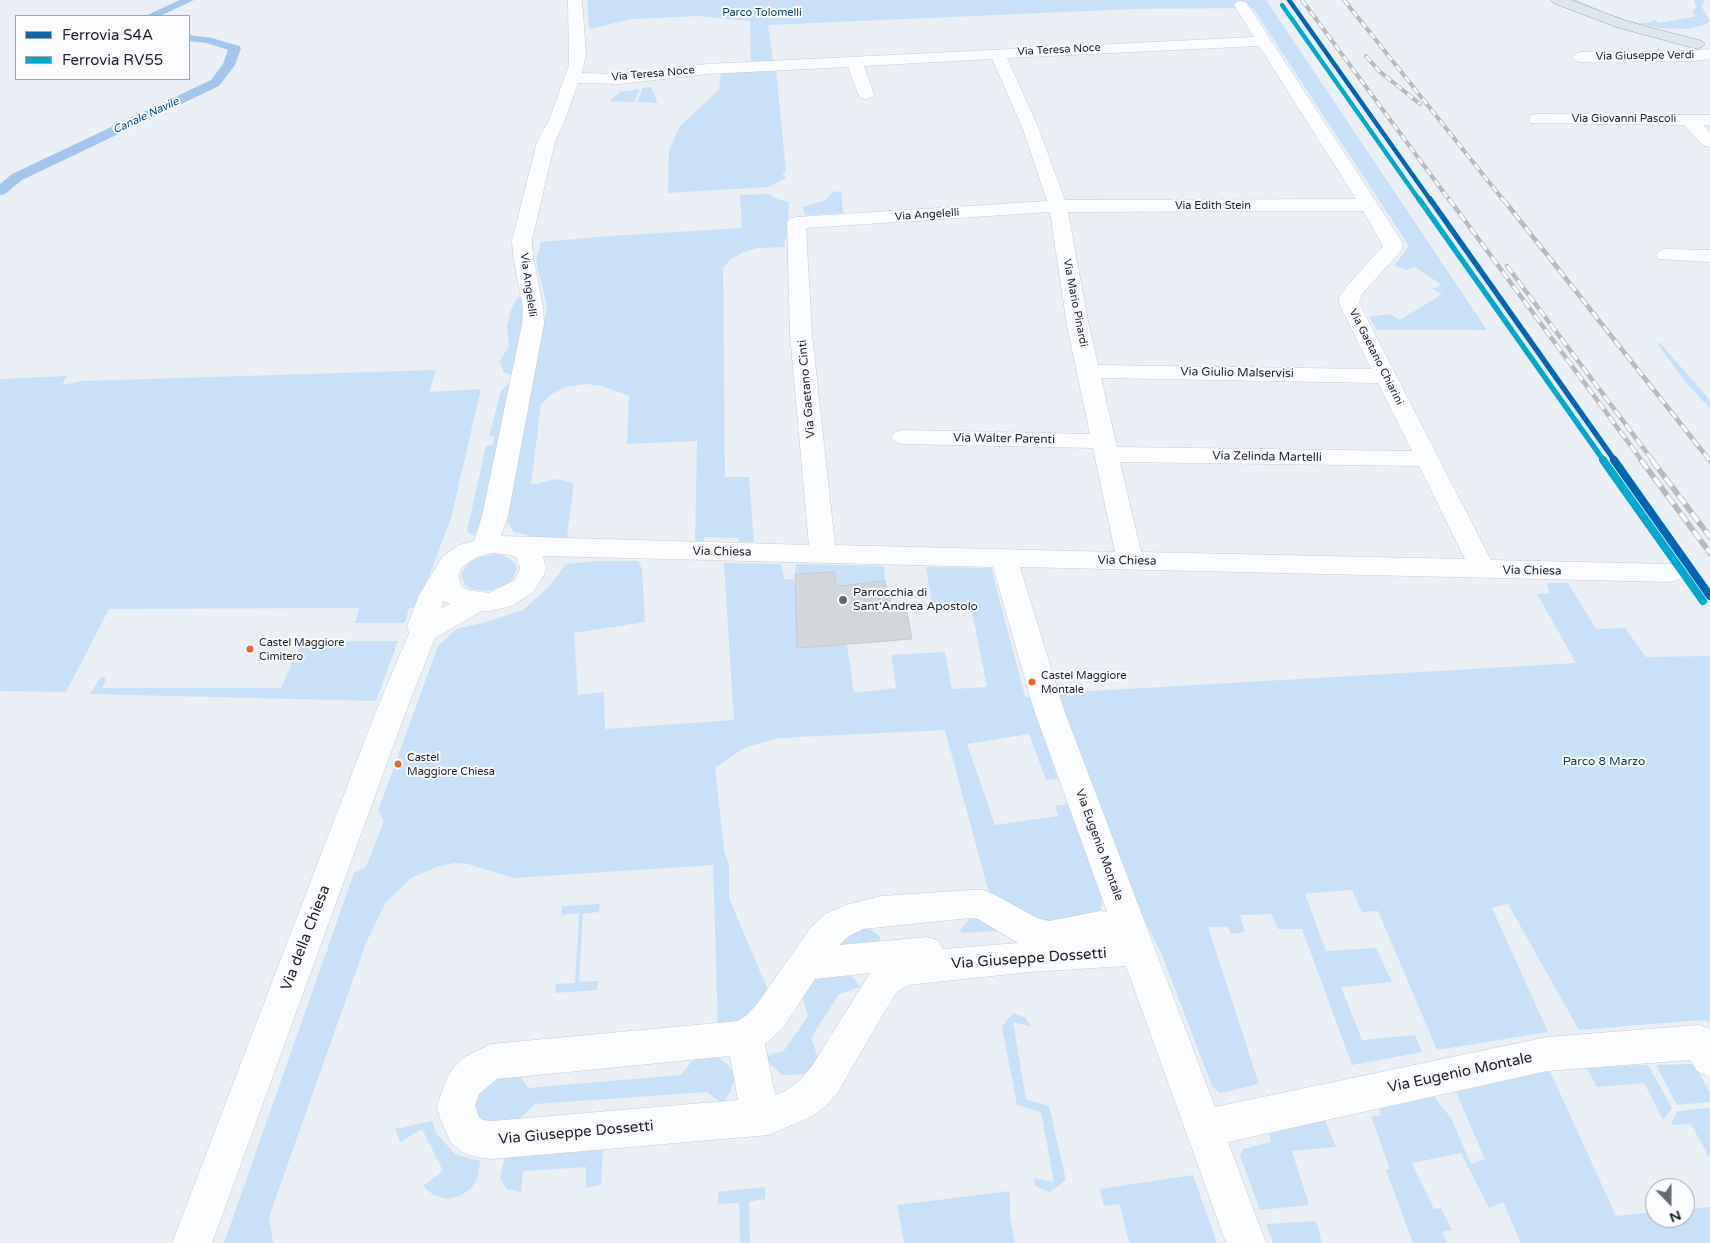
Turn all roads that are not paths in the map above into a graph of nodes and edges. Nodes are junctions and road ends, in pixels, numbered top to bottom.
1 (575, 0) edge
2 (1558, 0) edge
3 (1241, 5) dead end
4 (1263, 41) junction
5 (1704, 42) edge
6 (577, 44) junction
7 (997, 54) junction
8 (1580, 57) dead end
9 (854, 61) junction
10 (573, 79) junction
11 (612, 79) junction
12 (866, 94) dead end
13 (1537, 119) dead end
14 (1689, 120) junction
15 (1710, 120) edge
16 (548, 137) junction
17 (1710, 142) edge
18 (1368, 205) junction
19 (1058, 206) junction
20 (796, 223) joint
21 (1666, 255) dead end
22 (1710, 256) edge
23 (1089, 371) junction
24 (1385, 376) junction
25 (903, 437) dead end
26 (1105, 448) junction
27 (1427, 459) junction
28 (502, 545) junction
29 (583, 549) junction
30 (823, 554) junction
31 (1004, 558) junction
32 (1130, 561) junction
33 (533, 568) junction
34 (1483, 570) junction
35 (1671, 573) dead end
36 (445, 576) junction
37 (476, 602) junction
38 (423, 633) junction
39 (1049, 936) junction
40 (1133, 938) junction
41 (819, 963) junction
42 (872, 999) junction
43 (745, 1036) junction
44 (1710, 1060) edge
45 (760, 1117) junction
46 (1204, 1128) junction
47 (192, 1243) edge
48 (1246, 1243) edge

1 - 6 street, Via Angelelli
2 - 5 main road
3 - 4 street, Via Gaetano Chiarini
4 - 7 street, Via Teresa Noce
4 - 18 street, Via Gaetano Chiarini
5 - 8 street, Via Giuseppe Verdi
6 - 10 street, Via Angelelli
6 - 11 street
7 - 9 street, Via Teresa Noce
7 - 19 street, Via Mario Pinardi
9 - 11 street, Via Teresa Noce
9 - 12 street
10 - 11 street
10 - 16 street, Via Angelelli
11 - 16 street
13 - 14 street, Via Giovanni Pascoli
14 - 15 street, Via Giovanni Pascoli
14 - 17 street
16 - 28 street, Via Angelelli
18 - 19 street, Via Edith Stein
18 - 24 street, Via Gaetano Chiarini
19 - 20 street, Via Angelelli
19 - 23 street, Via Mario Pinardi
20 - 30 street, Via Gaetano Cinti
21 - 22 street
23 - 24 street, Via Giulio Malservisi
23 - 26 street, Via Mario Pinardi
24 - 27 street, Via Gaetano Chiarini
25 - 26 street, Via Walter Parenti
26 - 27 street, Via Zelinda Martelli
26 - 32 street, Via Mario Pinardi
27 - 34 street, Via Gaetano Chiarini
28 - 29 street, Via Chiesa
28 - 33 street
28 - 36 street
29 - 30 street, Via Chiesa
29 - 33 street, Via Chiesa
30 - 31 street, Via Chiesa
31 - 32 street, Via Chiesa
31 - 40 street, Via Eugenio Montale
32 - 34 street, Via Chiesa
33 - 37 street
34 - 35 street, Via Chiesa
36 - 37 street
36 - 38 street, Via della Chiesa
37 - 38 street
38 - 47 street, Via della Chiesa
39 - 40 street, Via Giuseppe Dossetti
39 - 41 street, Via Giuseppe Dossetti
39 - 41 street, Via Giuseppe Dossetti
40 - 42 street, Via Giuseppe Dossetti
40 - 46 street, Via Eugenio Montale
41 - 42 street
41 - 43 street, Via Giuseppe Dossetti
42 - 45 street, Via Giuseppe Dossetti
43 - 45 street
43 - 45 street, Via Giuseppe Dossetti
44 - 46 street, Via Eugenio Montale
46 - 48 street, Via Eugenio Montale

